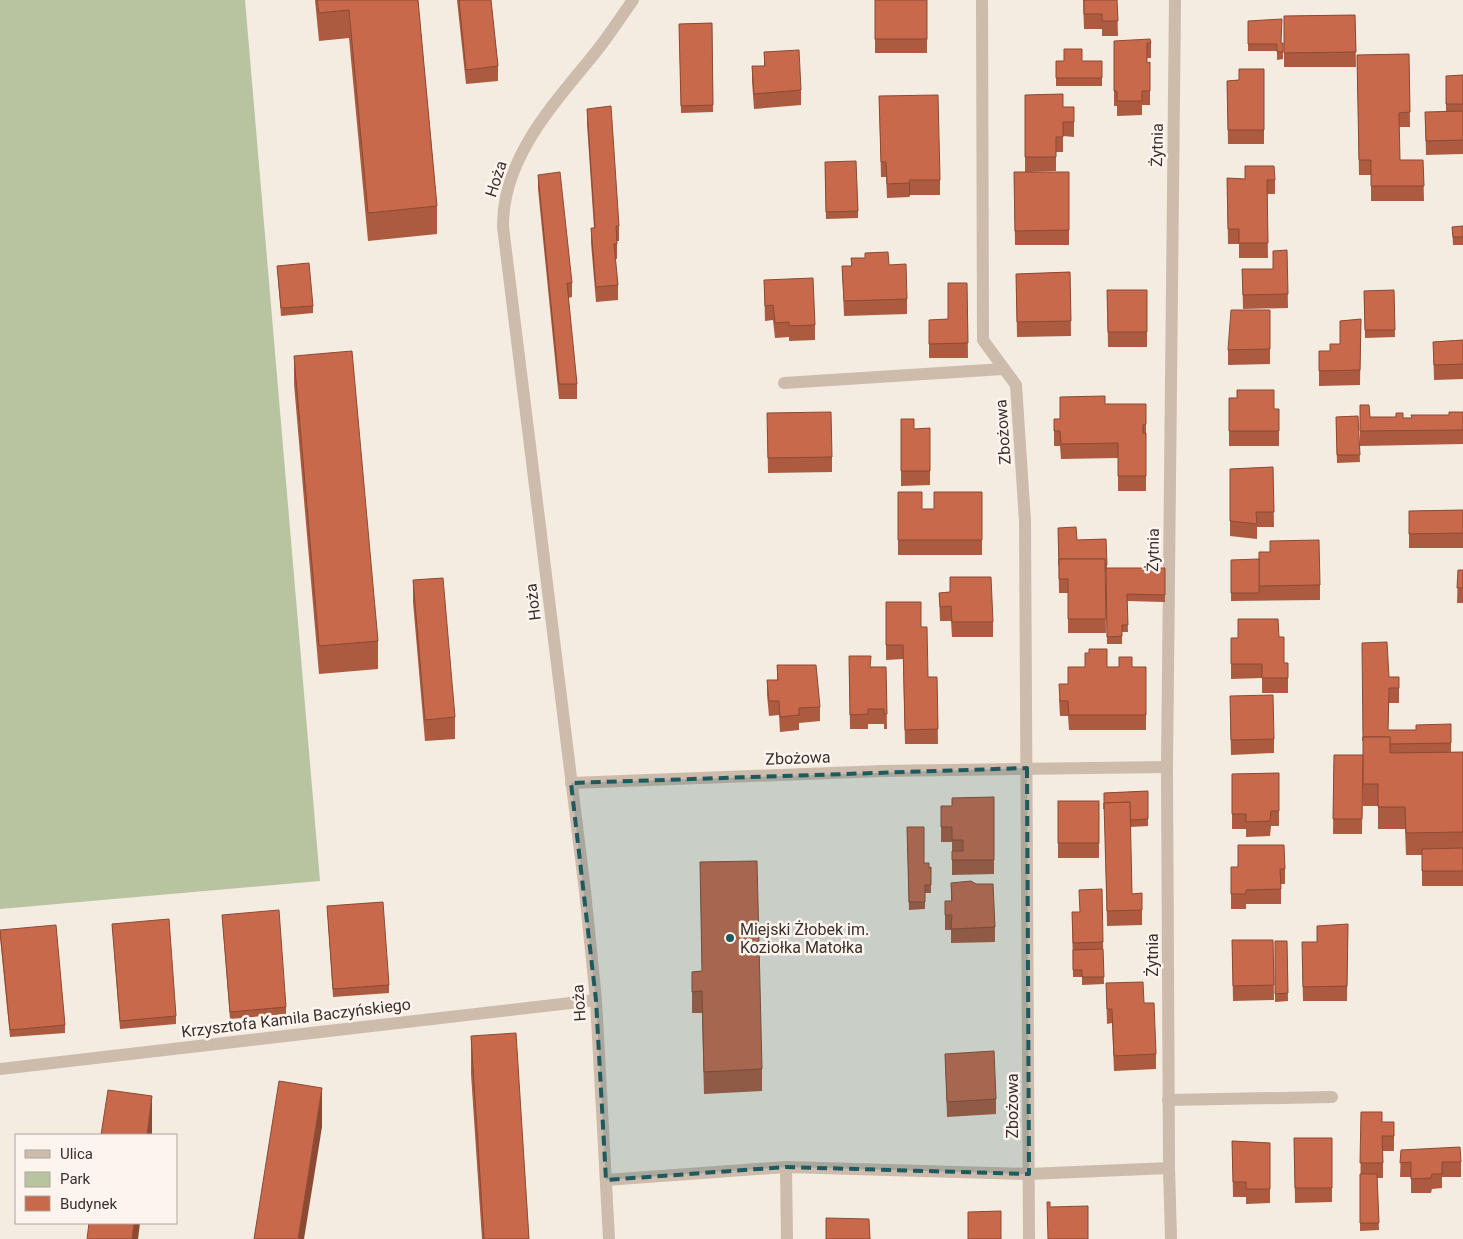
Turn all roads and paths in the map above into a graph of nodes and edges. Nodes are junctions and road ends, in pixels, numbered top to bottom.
1 (633, 0) edge
2 (982, 0) edge
3 (1175, 0) edge
4 (1003, 369) junction
5 (784, 383) dead end
6 (1167, 767) junction
7 (1027, 768) junction
8 (571, 783) junction
9 (596, 1000) junction
10 (0, 1069) edge
11 (1332, 1097) dead end
12 (1168, 1100) junction
13 (786, 1167) junction
14 (1169, 1168) junction
15 (1029, 1174) junction
16 (606, 1180) junction
17 (610, 1239) edge
18 (788, 1239) edge
19 (1029, 1239) edge
20 (1171, 1239) edge

1 - 8 street, Hoża
2 - 4 street, Zbożowa
3 - 6 street, Żytnia
4 - 5 street
4 - 7 street, Zbożowa
6 - 7 street, Zbożowa
6 - 12 street, Żytnia
7 - 8 street, Zbożowa
7 - 15 street, Zbożowa
8 - 9 street, Hoża
9 - 10 street, Krzysztofa Kamila Baczyńskiego
9 - 16 street, Hoża
11 - 12 street
12 - 14 street, Żytnia
13 - 15 street
13 - 16 street
13 - 18 street
14 - 15 street
14 - 20 street, Żytnia
15 - 19 street, Zbożowa
16 - 17 street, Hoża

